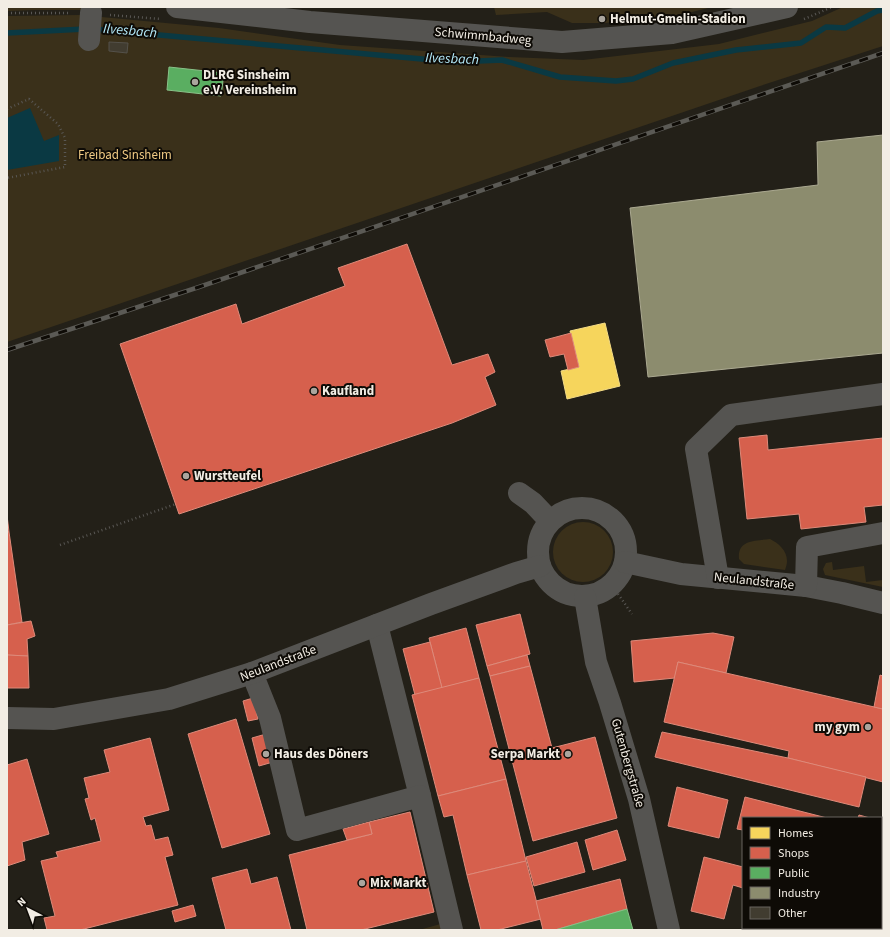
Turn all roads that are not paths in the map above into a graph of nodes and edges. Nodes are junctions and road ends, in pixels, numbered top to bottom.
1 (176, 7) edge
2 (787, 7) edge
3 (90, 13) road end
4 (89, 40) dead end
5 (883, 394) edge
6 (519, 493) dead end
7 (550, 521) junction
8 (883, 533) edge
9 (625, 562) junction
10 (540, 566) junction
11 (718, 578) junction
12 (806, 586) junction
13 (585, 597) junction
14 (883, 604) edge
15 (377, 624) junction
16 (252, 673) junction
17 (7, 718) edge
18 (420, 796) junction
19 (452, 930) edge
20 (669, 930) edge

1 - 2 street, Schwimmbadweg
3 - 4 street
5 - 11 street
6 - 7 street
7 - 9 street
7 - 10 street
8 - 12 street
9 - 11 street, Neulandstraße
9 - 13 street
10 - 13 street
10 - 15 street, Neulandstraße
11 - 12 street, Neulandstraße
12 - 14 street, Neulandstraße
13 - 20 street, Gutenbergstraße
15 - 16 street, Neulandstraße
15 - 18 street
16 - 17 street, Neulandstraße
16 - 18 street
18 - 19 street

